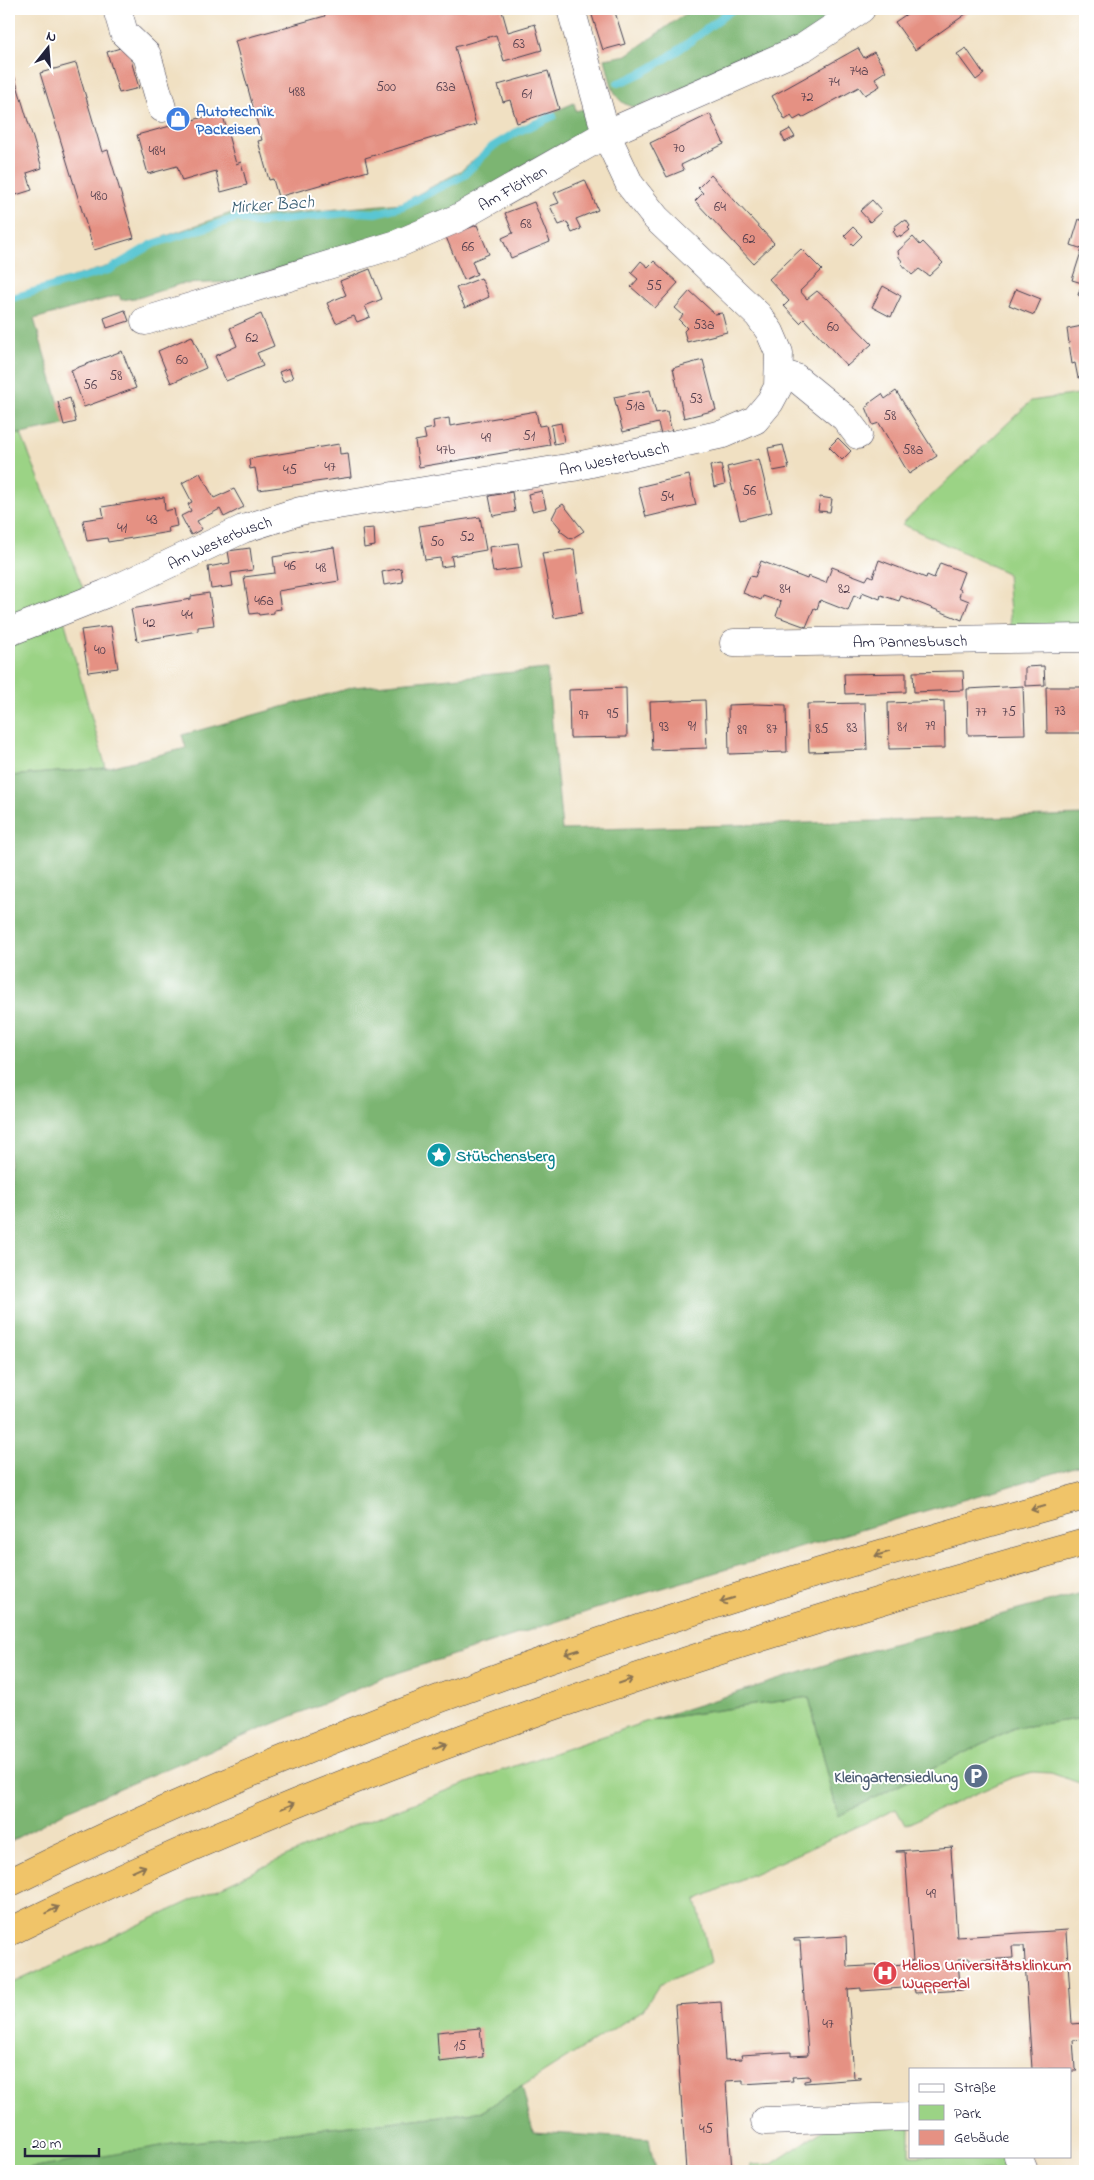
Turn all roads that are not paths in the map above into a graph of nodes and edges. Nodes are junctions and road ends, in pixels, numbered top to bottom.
1 (117, 9) edge
2 (571, 9) edge
3 (861, 9) edge
4 (162, 108) dead end
5 (606, 134) junction
6 (146, 321) dead end
7 (779, 373) junction
8 (858, 435) dead end
9 (9, 632) edge
10 (1085, 638) edge
11 (734, 642) dead end
12 (1085, 1496) edge
13 (1085, 1542) edge
14 (9, 1882) edge
15 (9, 1932) edge
16 (909, 2117) edge
17 (765, 2121) dead end
18 (1019, 2158) edge
19 (1024, 2171) edge

1 - 4 street
2 - 5 street, Am Westerbusch
3 - 5 street, Am Flöthen
5 - 6 street, Am Flöthen
5 - 7 street, Am Westerbusch
7 - 8 street
7 - 9 street, Am Westerbusch
10 - 11 street, Am Pannesbusch
12 -> 14 highway
15 -> 13 highway
16 - 17 street
18 - 19 street

